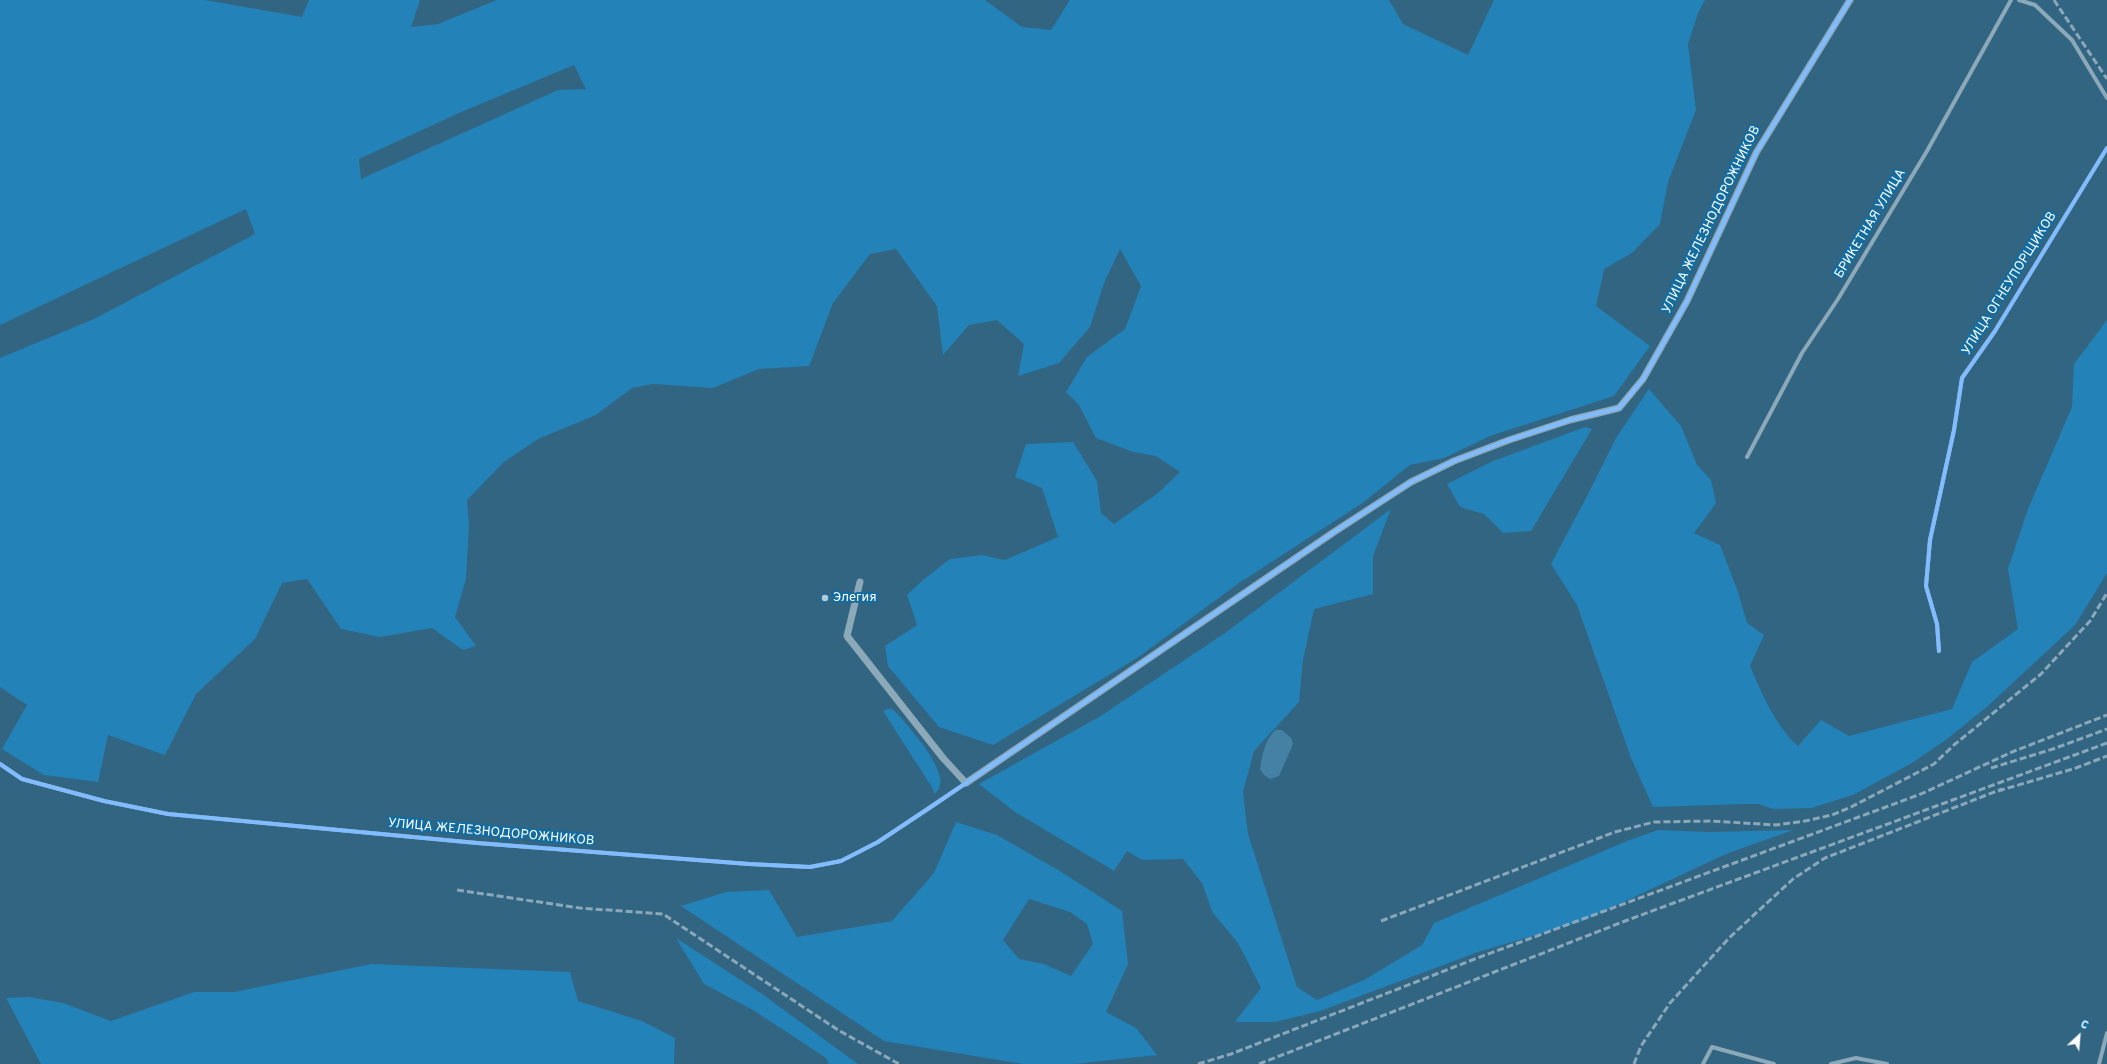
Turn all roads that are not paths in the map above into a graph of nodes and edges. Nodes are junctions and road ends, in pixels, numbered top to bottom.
1 (1850, 0) edge
2 (2011, 0) edge
3 (2019, 0) edge
4 (2107, 98) edge
5 (2107, 148) edge
6 (1747, 457) dead end
7 (860, 582) dead end
8 (1939, 650) dead end
9 (0, 764) edge
10 (966, 783) junction
11 (2107, 1033) edge
12 (1704, 1064) edge
13 (1774, 1064) edge
14 (1831, 1064) edge
15 (1887, 1064) edge
16 (2099, 1064) edge

1 - 10 street, УЛИЦА ЖЕЛЕЗНОДОРОЖНИКОВ
2 - 6 street, БРИКЕТНАЯ УЛИЦА
3 - 4 street
5 - 8 street, УЛИЦА ОГНЕУПОРЩИКОВ
7 - 10 street
9 - 10 street, УЛИЦА ЖЕЛЕЗНОДОРОЖНИКОВ
11 - 16 street
12 - 13 street
14 - 15 street

